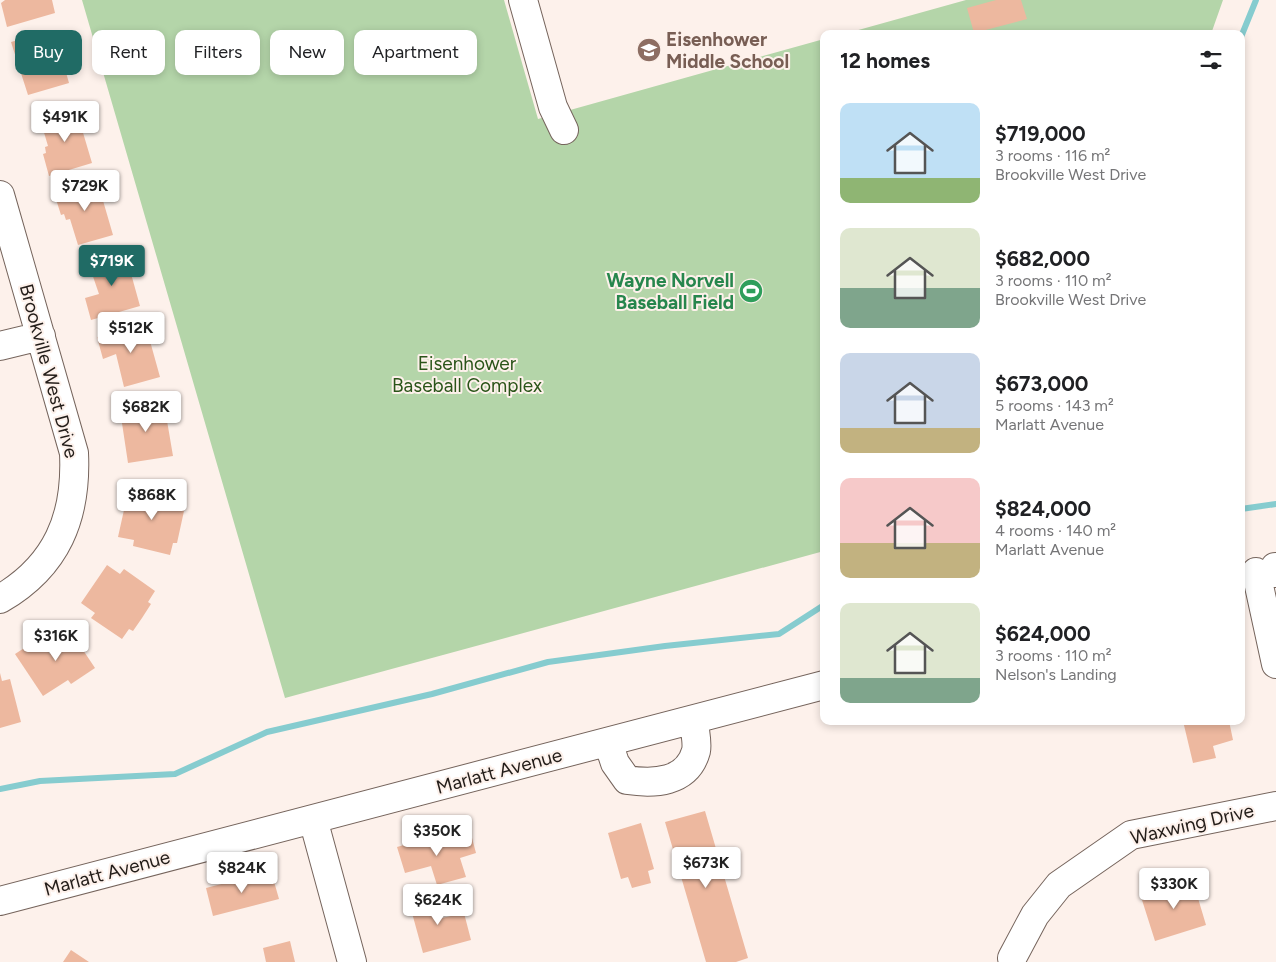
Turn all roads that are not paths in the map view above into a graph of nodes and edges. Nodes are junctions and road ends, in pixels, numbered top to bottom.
1 (524, 0) edge
2 (564, 130) dead end
3 (0, 195) edge
4 (41, 336) junction
5 (0, 346) edge
6 (1265, 571) edge
7 (0, 599) edge
8 (1276, 664) edge
9 (820, 686) edge
10 (694, 720) junction
11 (608, 742) junction
12 (1276, 806) edge
13 (312, 820) junction
14 (0, 901) edge
15 (1012, 958) dead end
16 (352, 962) edge

1 - 2 street
3 - 4 street, Brookville West Drive
4 - 5 street
4 - 7 street, Brookville West Drive
6 - 8 street
9 - 10 street, Marlatt Avenue
10 - 11 street, Marlatt Avenue
10 - 11 street
11 - 13 street, Marlatt Avenue
12 - 15 street, Waxwing Drive
13 - 14 street, Marlatt Avenue
13 - 16 street

